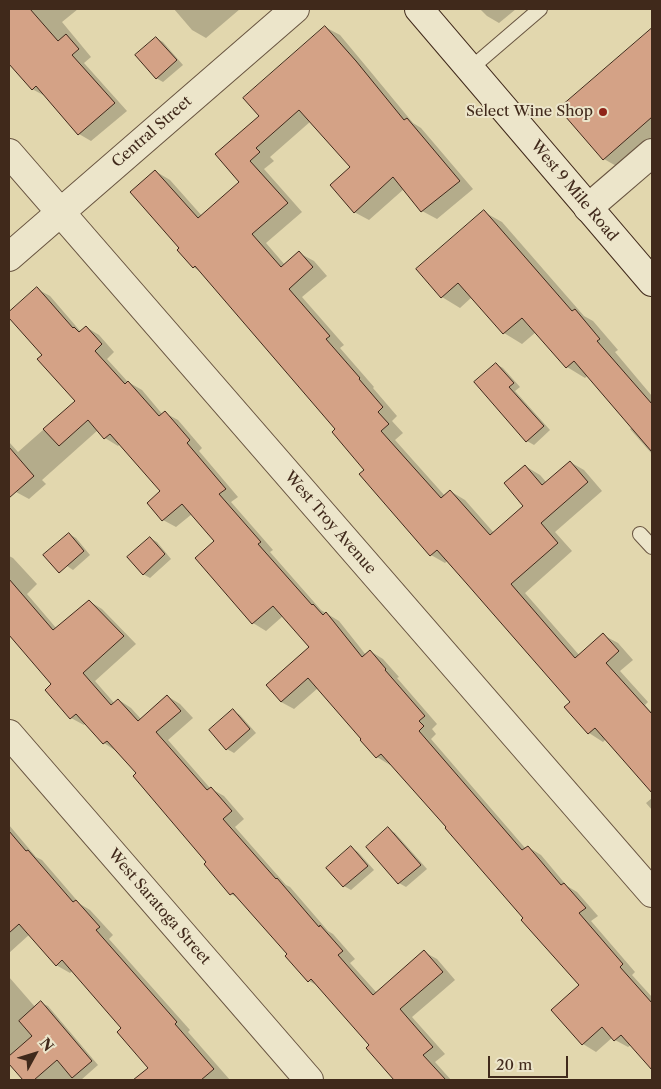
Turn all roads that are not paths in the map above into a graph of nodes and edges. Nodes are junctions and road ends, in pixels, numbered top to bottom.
1 (295, 9) edge
2 (419, 9) edge
3 (532, 11) edge
4 (470, 69) junction
5 (9, 153) edge
6 (652, 153) edge
7 (588, 208) junction
8 (60, 212) junction
9 (9, 257) edge
10 (652, 282) edge
11 (640, 534) dead end
12 (652, 547) edge
13 (9, 734) edge
14 (652, 893) edge
15 (309, 1080) edge

1 - 8 street, Central Street
2 - 4 street, West 9 Mile Road
3 - 4 lane
4 - 7 street, West 9 Mile Road
5 - 8 street, West Troy Avenue
6 - 7 street
7 - 10 street, West 9 Mile Road
8 - 9 street, Central Street
8 - 14 street, West Troy Avenue
11 - 12 lane
13 - 15 street, West Saratoga Street

